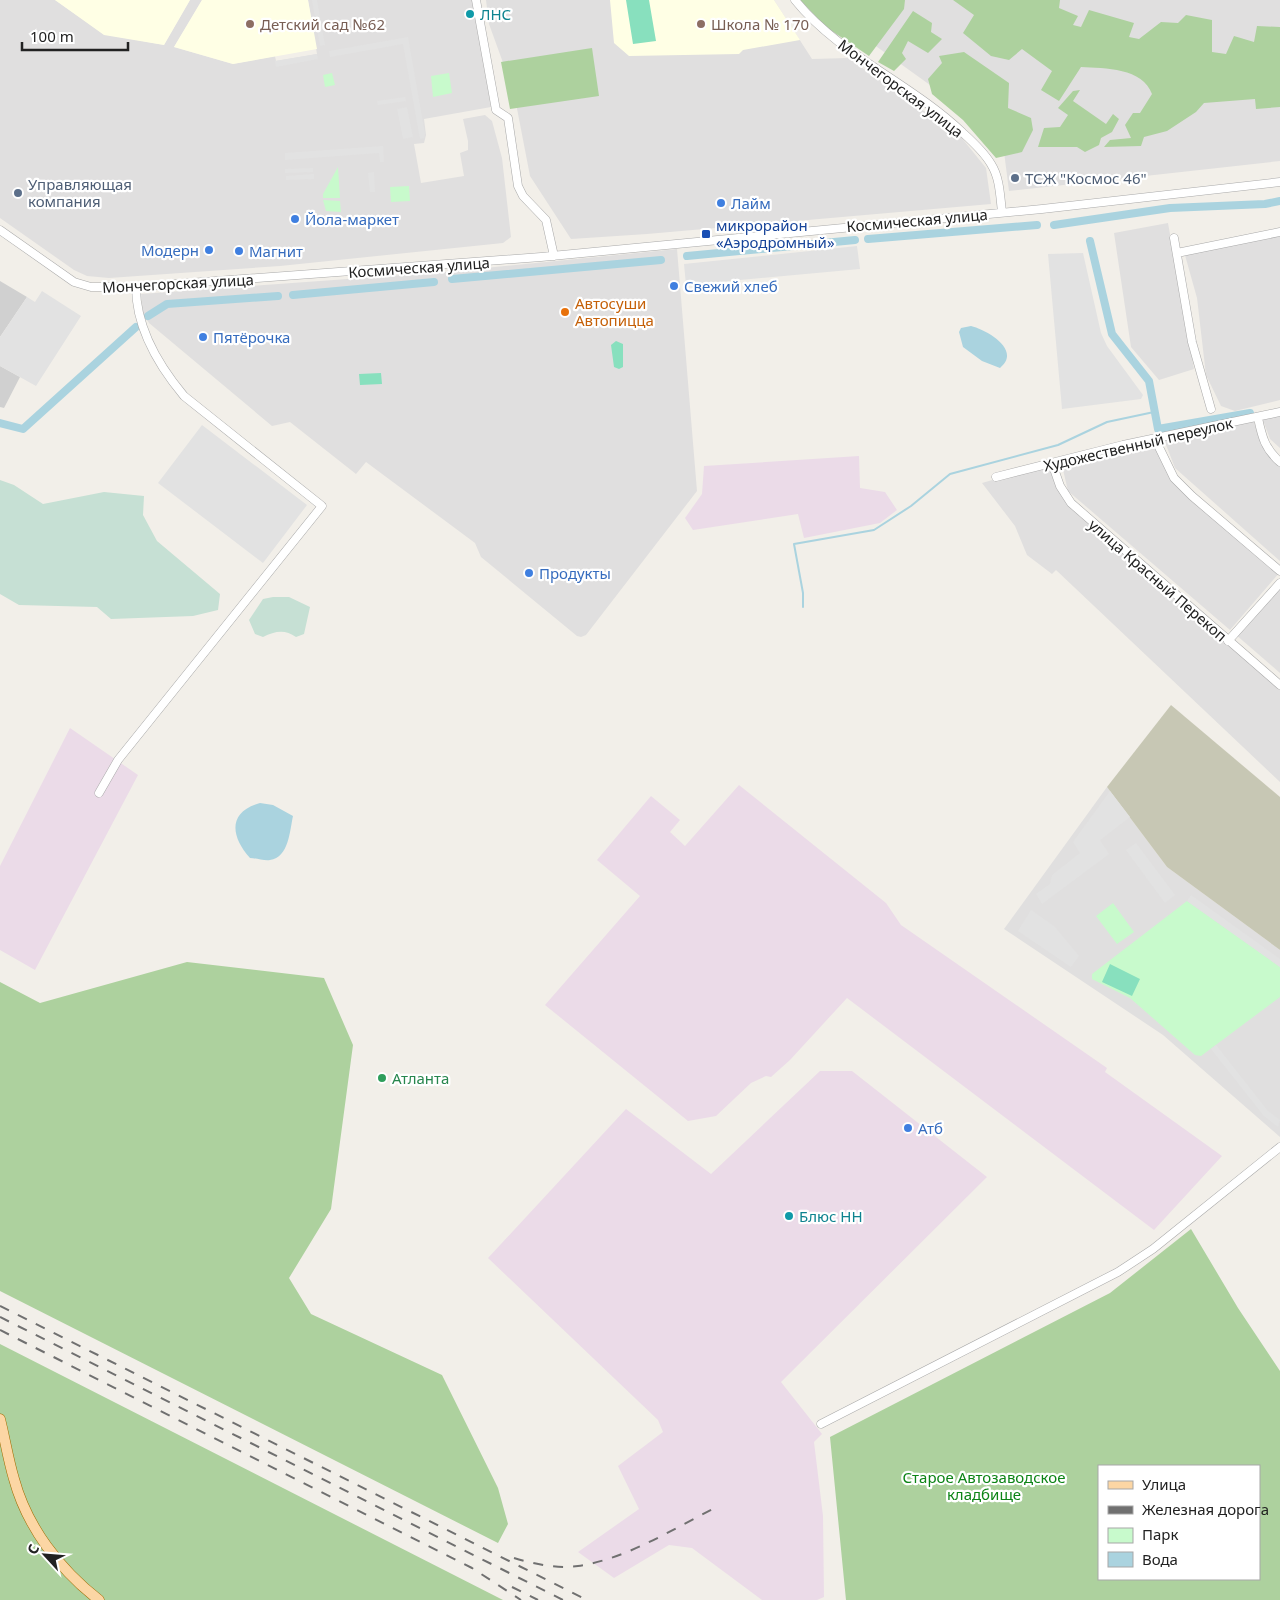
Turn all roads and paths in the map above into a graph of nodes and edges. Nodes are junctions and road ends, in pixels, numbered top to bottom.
1 (476, 0) edge
2 (796, 0) edge
3 (1280, 182) edge
4 (1002, 212) junction
5 (0, 230) edge
6 (1280, 232) edge
7 (1174, 238) dead end
8 (1177, 253) junction
9 (554, 256) junction
10 (284, 277) joint
11 (136, 287) junction
12 (1210, 409) dead end
13 (1280, 412) edge
14 (1258, 418) junction
15 (1155, 438) junction
16 (1280, 462) edge
17 (1052, 463) junction
18 (996, 477) dead end
19 (1280, 571) edge
20 (1280, 584) edge
21 (1228, 641) junction
22 (1280, 685) edge
23 (100, 793) dead end
24 (1280, 1147) edge
25 (0, 1419) edge
26 (821, 1424) dead end
27 (99, 1600) edge

1 - 9 street
2 - 4 street, Мончегорская улица
3 - 4 street, Космическая улица
4 - 9 street, Космическая улица
5 - 11 street, Мончегорская улица
6 - 8 street
7 - 8 street, Художественный переулок
8 - 12 street, Художественный переулок
9 - 10 street, Космическая улица
10 - 11 street, Мончегорская улица
11 - 23 street
13 - 14 street, Художественный переулок
14 - 15 street, Художественный переулок
14 - 16 street
15 - 17 street, Художественный переулок
15 - 19 street
17 - 18 street, Художественный переулок
17 - 21 street, улица Красный Перекоп
20 - 21 street
21 - 22 street, улица Красный Перекоп
24 - 26 street
25 - 27 main road

